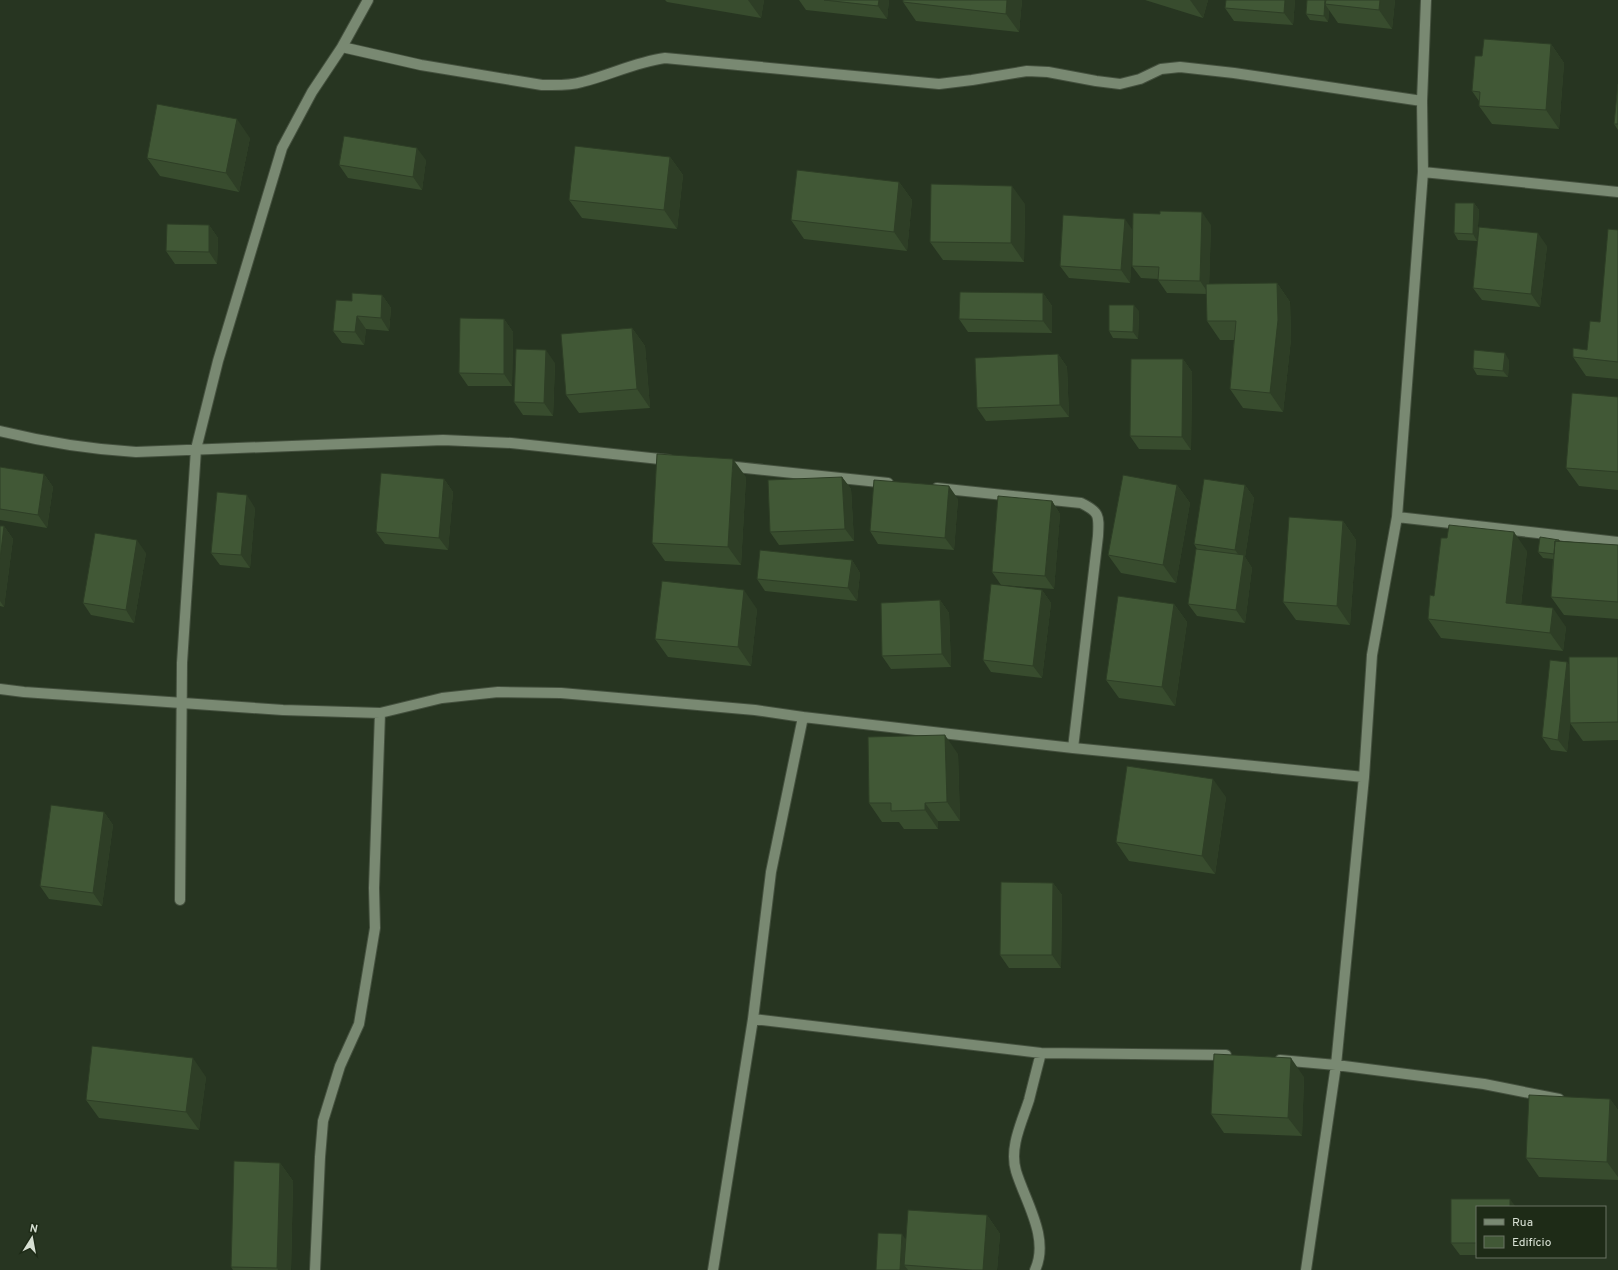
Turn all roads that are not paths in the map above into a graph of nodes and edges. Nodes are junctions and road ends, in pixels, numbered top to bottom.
1 (368, 0) edge
2 (1426, 0) edge
3 (342, 47) junction
4 (1422, 101) junction
5 (1423, 172) junction
6 (1618, 192) edge
7 (0, 431) edge
8 (196, 449) junction
9 (677, 461) edge
10 (717, 465) edge
11 (899, 484) edge
12 (930, 487) edge
13 (1397, 517) junction
14 (1618, 542) edge
15 (0, 689) edge
16 (182, 704) junction
17 (380, 713) junction
18 (804, 717) junction
19 (1073, 748) junction
20 (1364, 777) junction
21 (180, 900) dead end
22 (753, 1019) junction
23 (1041, 1053) junction
24 (1234, 1056) edge
25 (1273, 1059) edge
26 (1336, 1065) junction
27 (1570, 1101) edge
28 (316, 1270) edge
29 (713, 1270) edge
30 (1035, 1270) edge
31 (1306, 1270) edge

1 - 3 street
2 - 4 street
3 - 4 street
3 - 8 street
4 - 5 street
5 - 6 street
5 - 13 street
7 - 8 street
8 - 9 street
8 - 16 street
10 - 11 street
12 - 19 street
13 - 14 street
13 - 20 street
15 - 16 street
16 - 17 street
16 - 21 street
17 - 18 street
17 - 28 street
18 - 19 street
18 - 22 street
19 - 20 street
20 - 26 street
22 - 23 street
22 - 29 street
23 - 24 street
23 - 30 street
25 - 26 street
26 - 27 street
26 - 31 street

